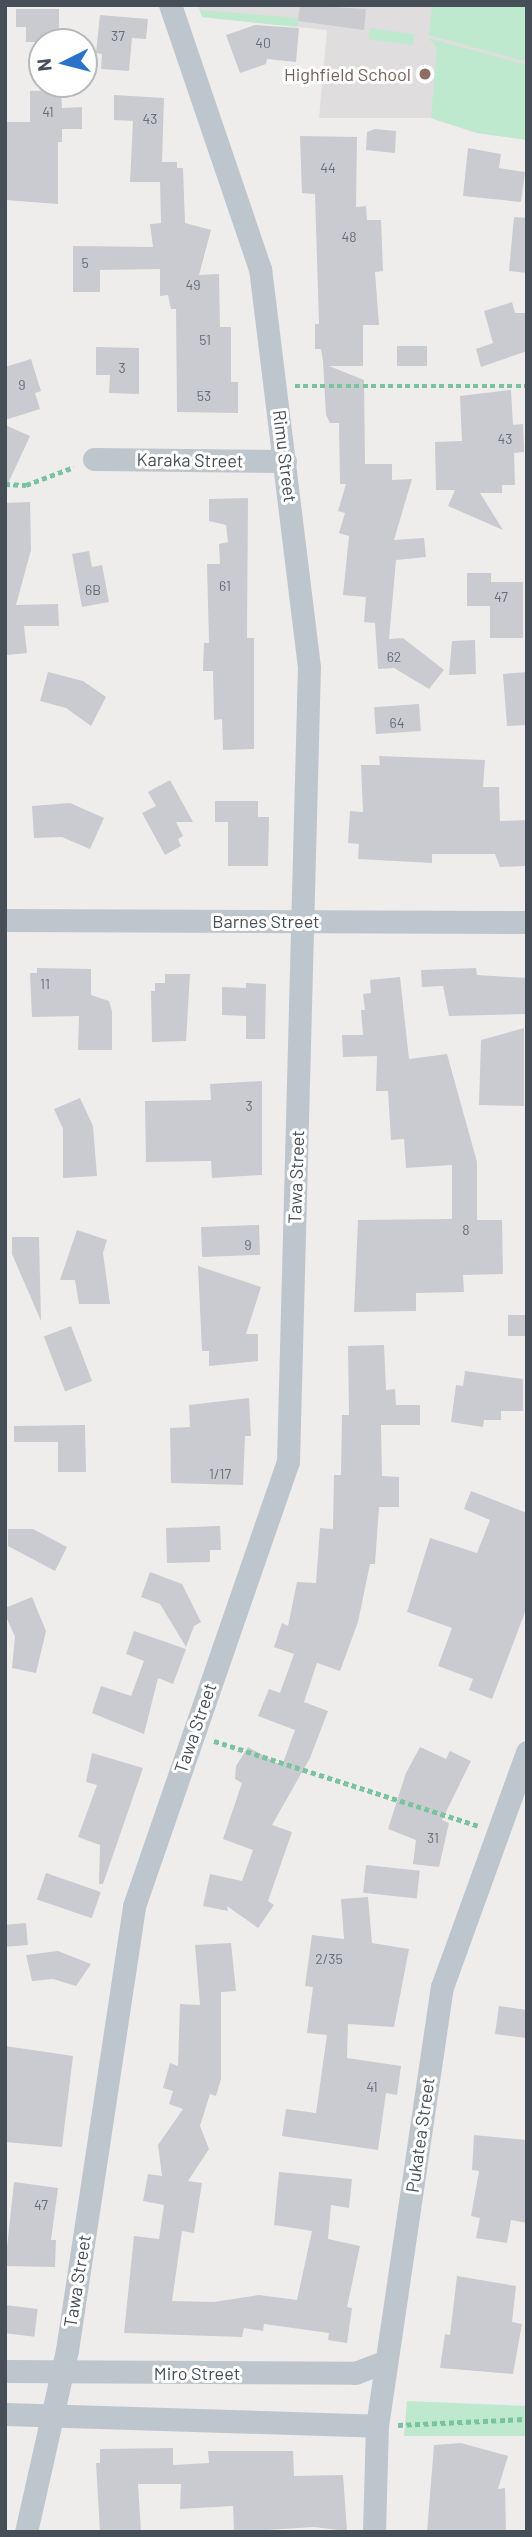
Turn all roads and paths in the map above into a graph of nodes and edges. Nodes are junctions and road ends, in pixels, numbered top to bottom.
1 (170, 5) edge
2 (527, 386) edge
3 (276, 387) junction
4 (94, 459) joint
5 (285, 461) junction
6 (5, 484) edge
7 (5, 920) edge
8 (304, 921) junction
9 (527, 922) edge
10 (193, 1734) junction
11 (527, 1752) edge
12 (498, 1832) junction
13 (386, 2361) junction
14 (5, 2371) edge
15 (60, 2372) junction
16 (5, 2414) edge
17 (52, 2414) junction
18 (527, 2420) edge
19 (377, 2426) junction
20 (26, 2532) edge
21 (374, 2532) edge

1 - 3 street, Rimu Street
2 - 3 path
3 - 5 street, Rimu Street
4 - 5 street, Karaka Street
4 - 6 path
5 - 8 street, Rimu Street
7 - 8 street, Barnes Street
8 - 9 street, Barnes Street
8 - 10 street, Tawa Street
10 - 12 path
10 - 15 street, Tawa Street
11 - 12 street, Pukatea Street
12 - 13 street, Pukatea Street
13 - 15 street, Miro Street
13 - 19 street, Pukatea Street
14 - 15 street, Miro Street
15 - 17 street, Tawa Street
16 - 17 street
17 - 19 street
17 - 20 street, Tawa Street
18 - 19 path
19 - 21 street, Pukatea Street

